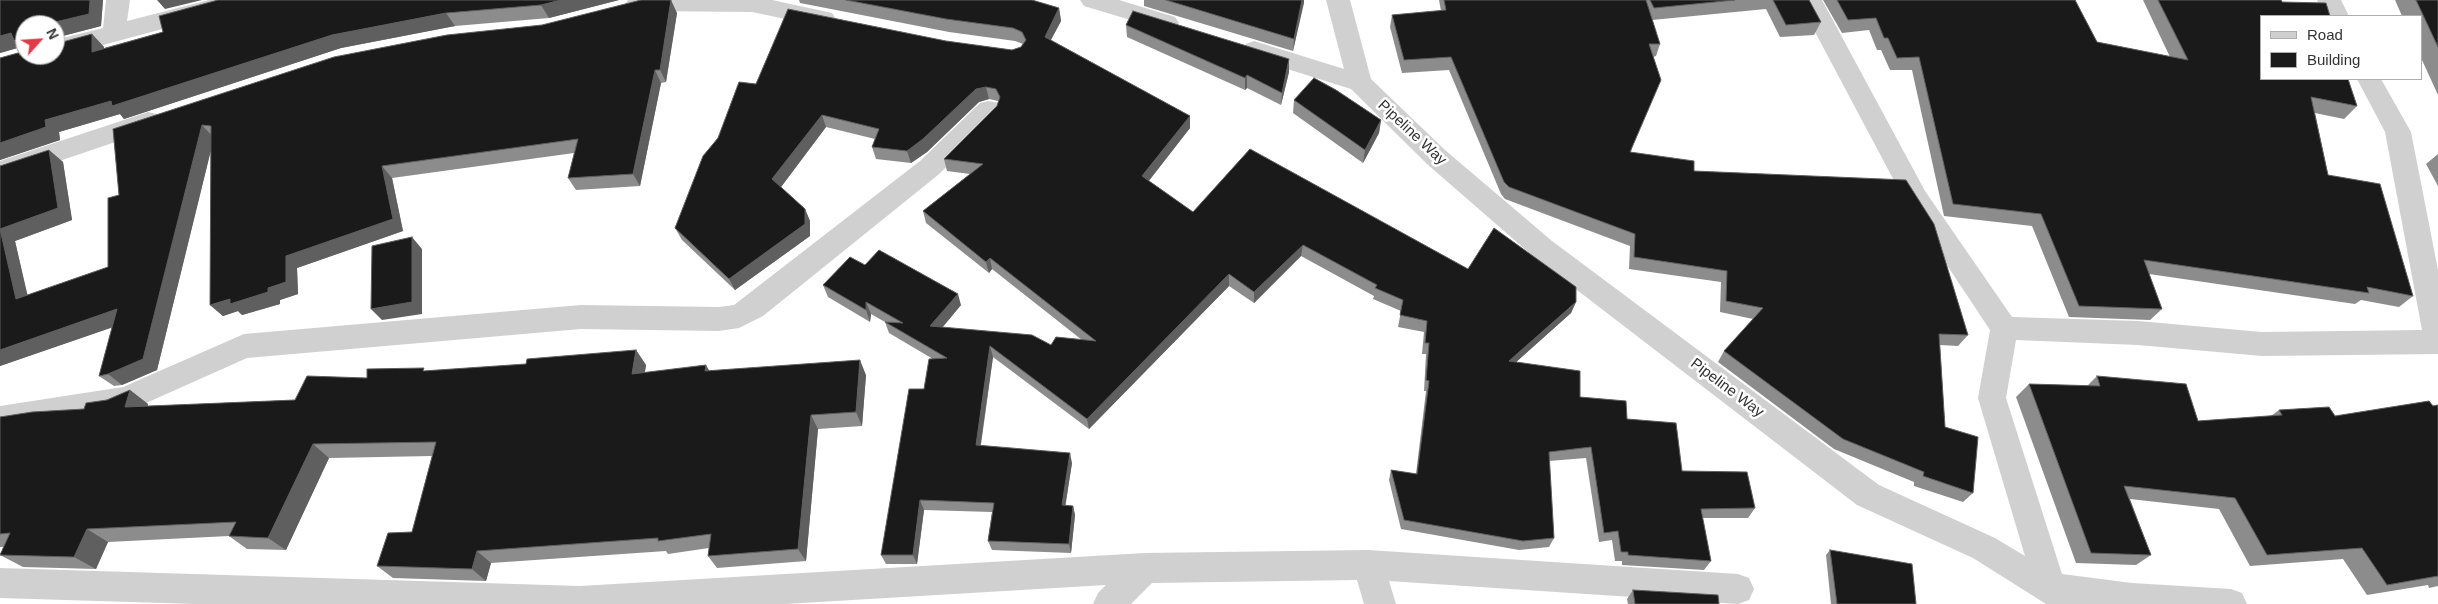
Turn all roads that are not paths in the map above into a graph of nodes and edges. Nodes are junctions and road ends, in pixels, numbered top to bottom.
1 (118, 0) edge
2 (240, 0) edge
3 (1092, 0) edge
4 (1338, 0) edge
5 (1810, 0) edge
6 (2329, 0) edge
7 (611, 12) edge
8 (2336, 15) edge
9 (845, 23) edge
10 (1184, 29) edge
11 (114, 33) junction
12 (1230, 43) edge
13 (65, 46) edge
14 (2371, 80) edge
15 (1360, 83) junction
16 (989, 110) dead end
17 (168, 114) edge
18 (0, 170) edge
19 (2004, 328) junction
20 (2438, 342) edge
21 (0, 419) edge
22 (1368, 566) junction
23 (1145, 568) junction
24 (0, 582) edge
25 (1738, 589) dead end
26 (2060, 596) edge
27 (1109, 604) edge
28 (1380, 604) edge
29 (2231, 604) edge

1 - 11 street
2 - 11 street
3 - 10 street
4 - 15 street
5 - 19 street
6 - 8 street
7 - 9 street
11 - 13 street
12 - 15 street
14 - 20 street
15 - 26 street, Pipeline Way
16 - 21 street
17 - 18 street
19 - 20 street
19 - 26 street
22 - 23 street
22 - 25 street
22 - 28 street
23 - 24 street
23 - 27 street
26 - 29 street, Pipeline Way

